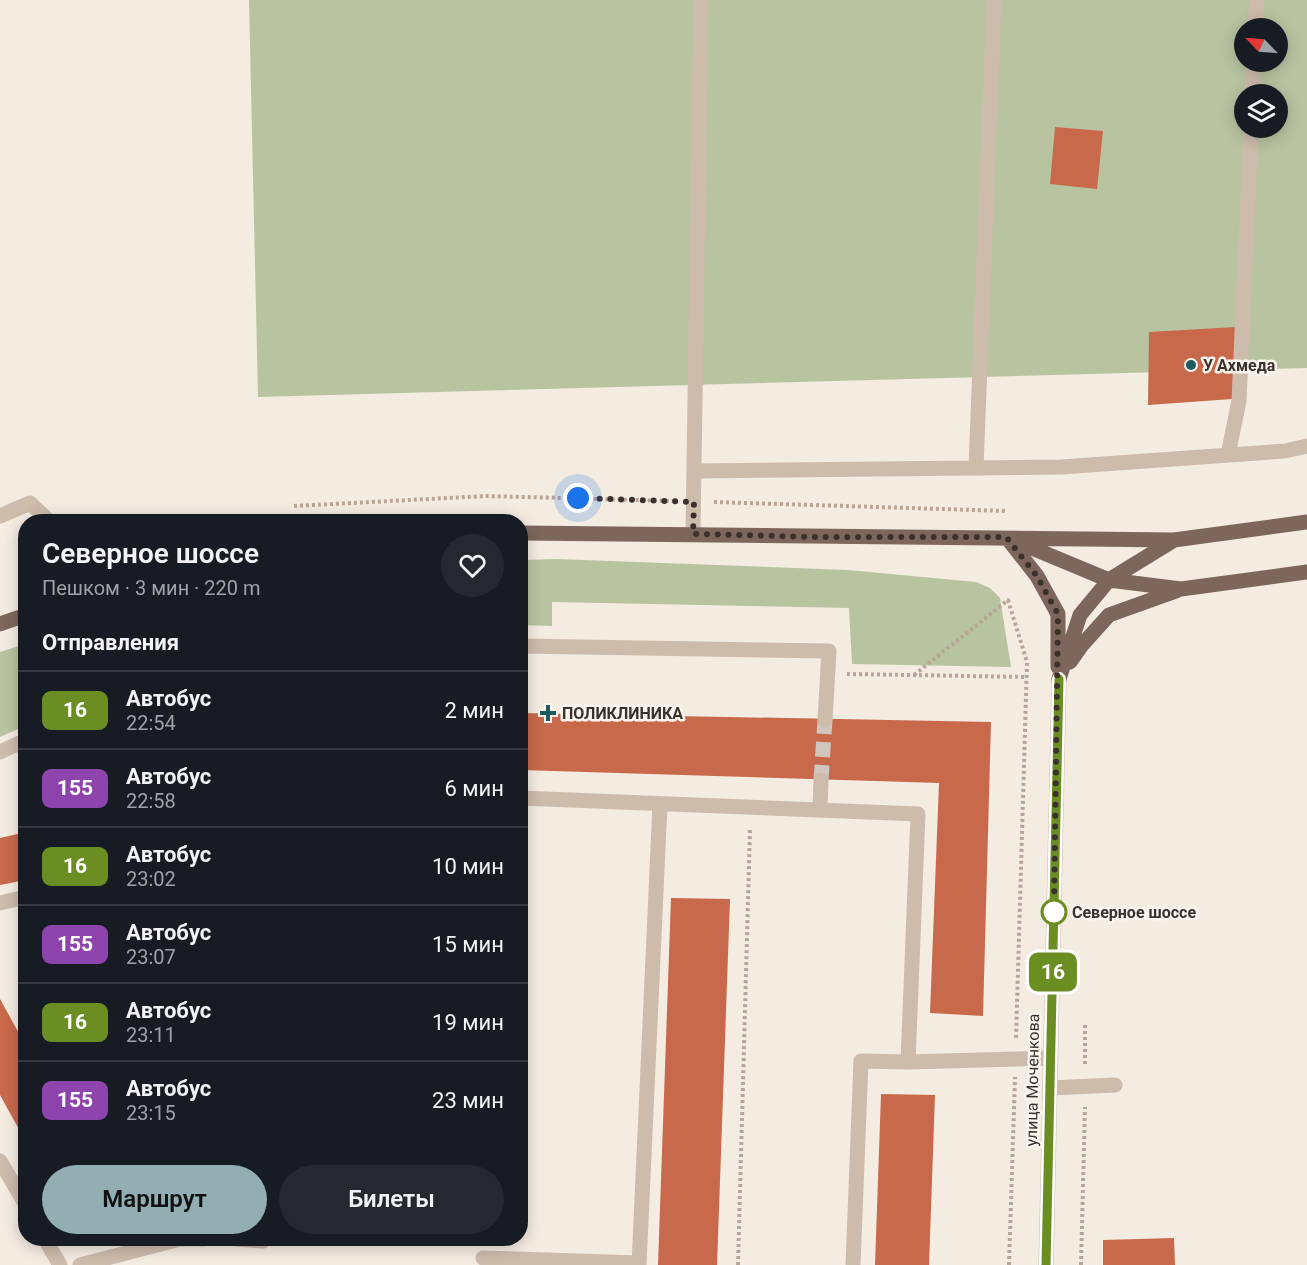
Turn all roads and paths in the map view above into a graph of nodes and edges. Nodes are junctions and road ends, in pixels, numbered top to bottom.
1 (701, 0) edge
2 (994, 0) edge
3 (1257, 0) edge
4 (1256, 18) edge
5 (1251, 138) edge
6 (1307, 446) edge
7 (1228, 455) junction
8 (976, 468) junction
9 (695, 471) junction
10 (694, 502) junction
11 (294, 506) dead end
12 (1007, 511) dead end
13 (42, 514) edge
14 (0, 516) edge
15 (1307, 522) edge
16 (528, 533) edge
17 (693, 534) junction
18 (1006, 537) junction
19 (1174, 540) junction
20 (1307, 572) edge
21 (1109, 580) junction
22 (1181, 589) junction
23 (18, 618) edge
24 (0, 624) edge
25 (528, 646) edge
26 (827, 674) junction
27 (915, 675) junction
28 (1026, 677) junction
29 (1059, 679) junction
30 (825, 720) tunnel mouth
31 (18, 744) edge
32 (0, 752) edge
33 (821, 780) tunnel mouth
34 (528, 798) edge
35 (660, 804) junction
36 (750, 807) junction
37 (820, 809) junction
38 (18, 899) edge
39 (0, 903) edge
40 (1085, 1025) dead end
41 (1051, 1058) junction
42 (1016, 1060) junction
43 (908, 1062) junction
44 (1115, 1085) dead end
45 (1085, 1086) junction
46 (1050, 1088) junction
47 (0, 1161) edge
48 (18, 1191) edge
49 (49, 1246) edge
50 (153, 1246) edge
51 (483, 1258) dead end
52 (639, 1264) edge
53 (60, 1265) edge
54 (80, 1265) edge
55 (738, 1265) edge
56 (854, 1265) edge
57 (1009, 1265) edge
58 (1046, 1265) edge
59 (1081, 1265) edge

1 - 9 street
2 - 8 street
3 - 4 street
5 - 7 street
6 - 7 street
7 - 8 street
8 - 9 street
9 - 10 street
10 - 11 path
10 - 12 path
10 - 17 street
13 - 14 street
15 - 19 main road
16 - 17 main road
17 - 18 main road
18 - 19 main road
18 - 21 main road
18 - 29 main road
19 - 21 main road
20 - 22 main road
21 - 22 main road
21 - 29 main road
22 - 29 main road
23 - 24 main road
25 - 26 street
26 - 27 path
26 - 30 street
27 - 28 path
27 - 28 path
28 - 42 path
29 - 41 street, улица Моченкова
31 - 32 street
33 - 37 street
34 - 35 street
35 - 36 street
35 - 52 street
36 - 37 street
36 - 55 path
37 - 43 street
38 - 39 street
40 - 45 path
41 - 42 street
41 - 46 street, улица Моченкова
42 - 43 street
42 - 57 path
43 - 56 street
44 - 45 street
45 - 46 street
45 - 59 path
46 - 58 street, улица Моченкова
47 - 48 street
49 - 53 street
50 - 54 street
51 - 52 street

